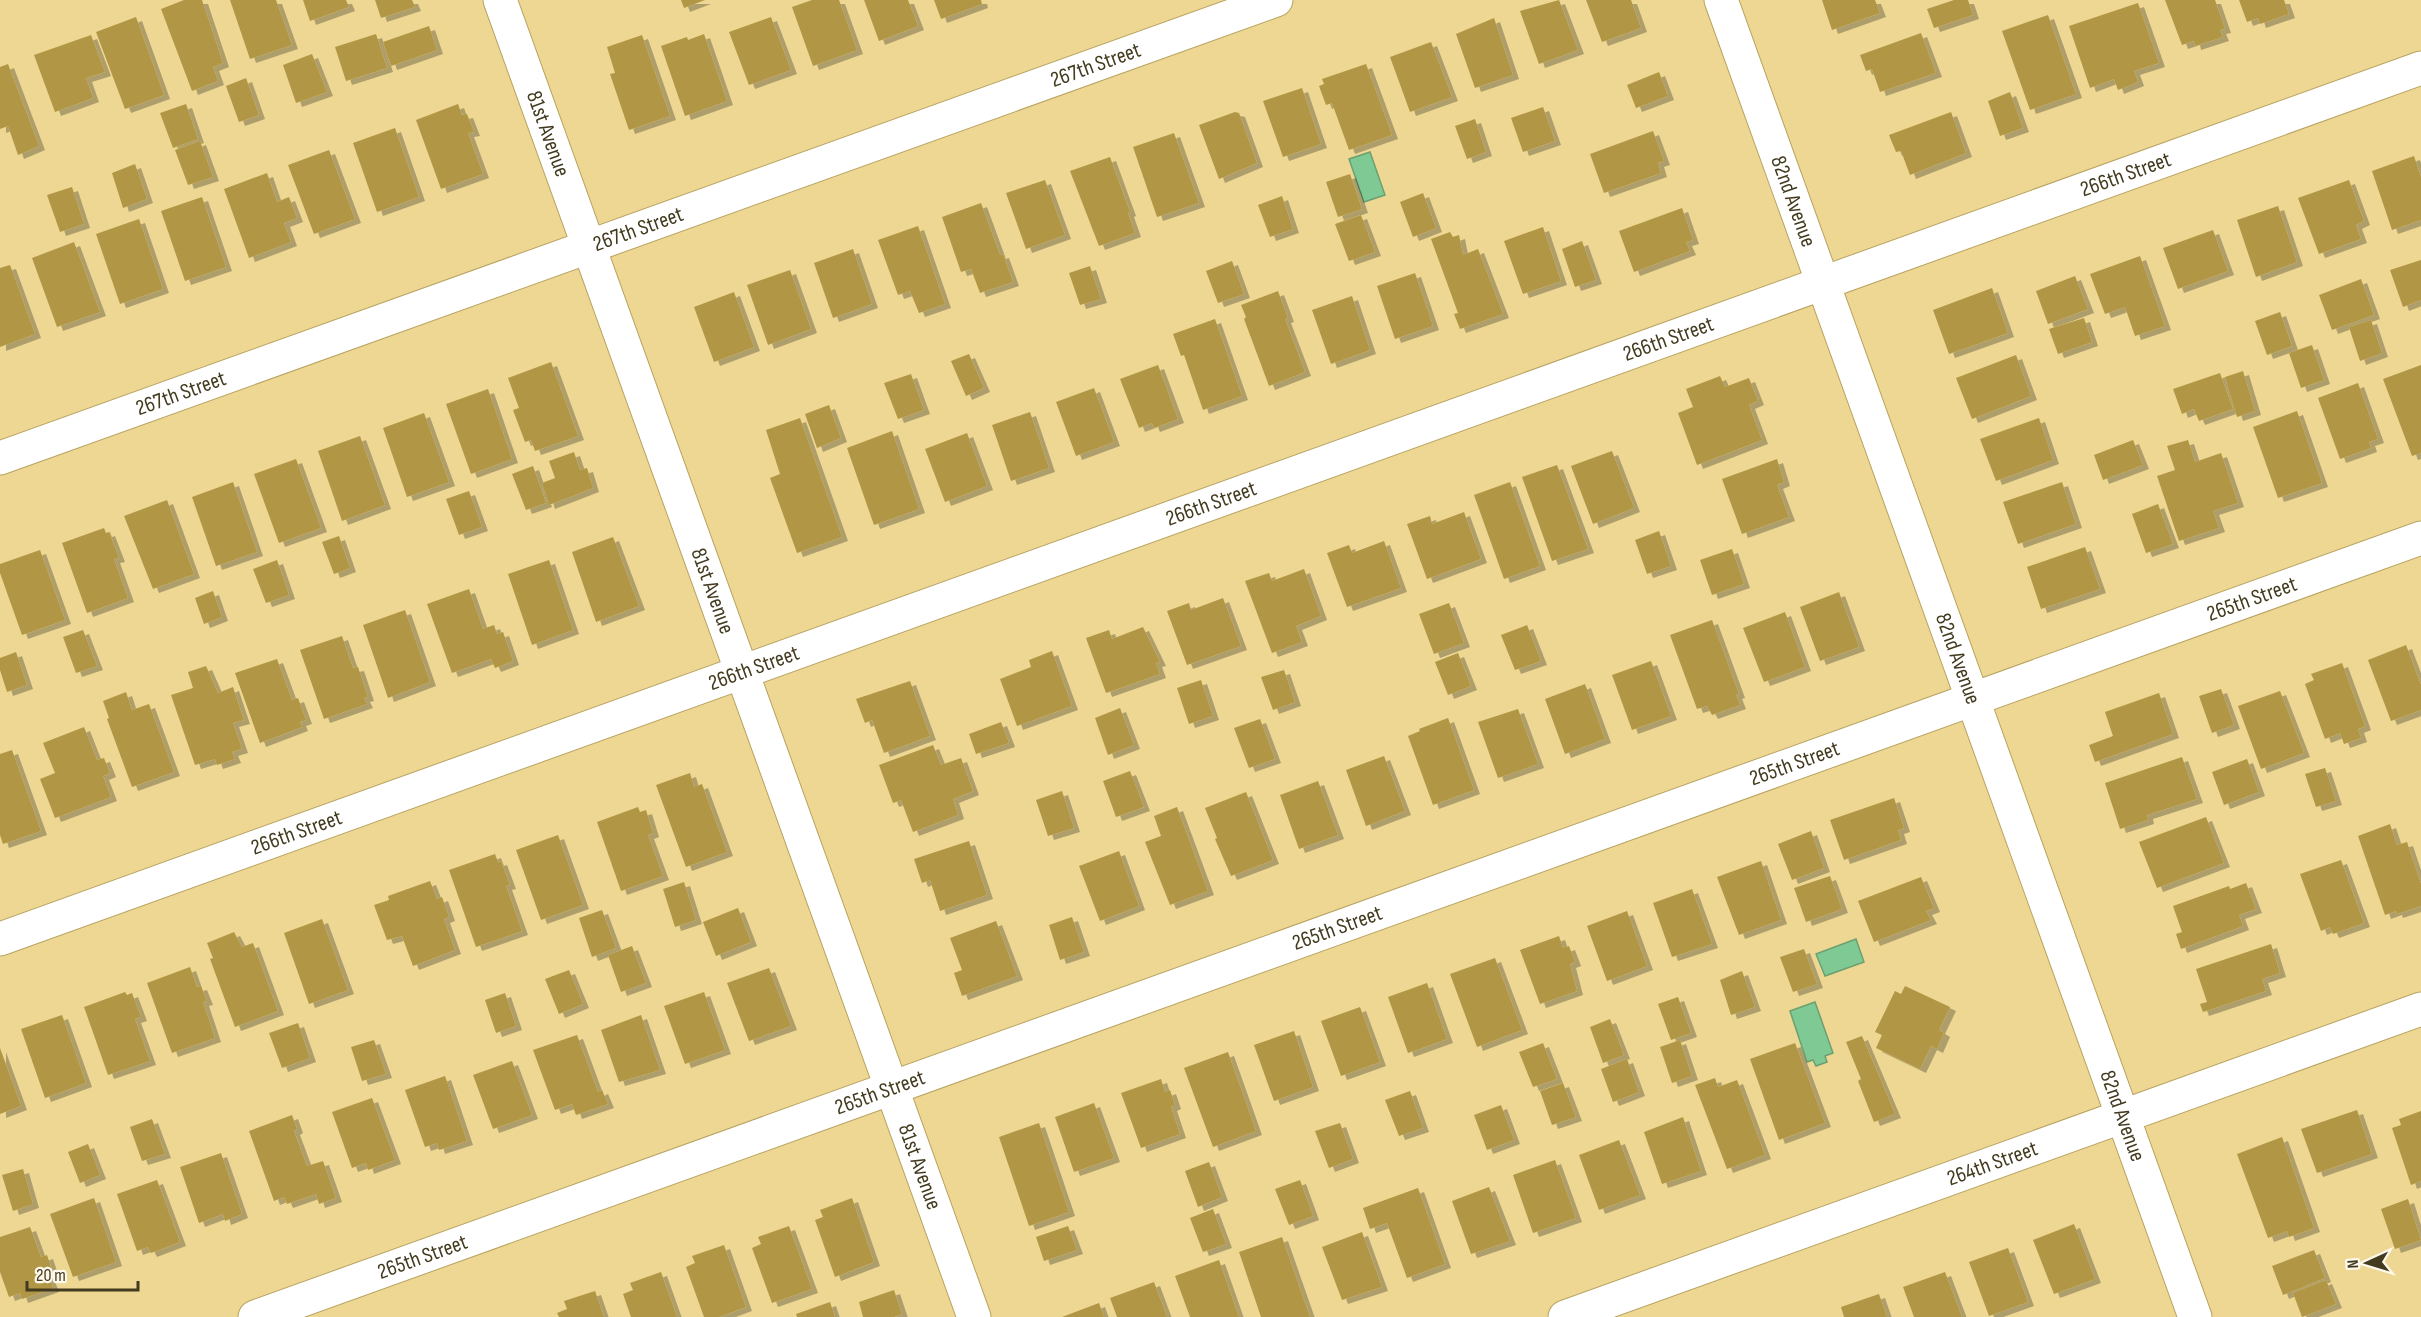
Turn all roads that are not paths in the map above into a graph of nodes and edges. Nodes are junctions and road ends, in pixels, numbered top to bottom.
1 (500, 0) edge
2 (1275, 0) edge
3 (1721, 0) edge
4 (2421, 68) edge
5 (589, 247) junction
6 (1823, 283) junction
7 (0, 459) edge
8 (2421, 538) edge
9 (742, 672) junction
10 (1973, 699) junction
11 (0, 939) edge
12 (2421, 1009) edge
13 (891, 1088) junction
14 (2124, 1116) junction
15 (255, 1317) edge
16 (974, 1317) edge
17 (1565, 1317) edge
18 (2195, 1317) edge

1 - 5 street, 81st Avenue
2 - 5 street, 267th Street
3 - 6 street, 82nd Avenue
4 - 6 street, 266th Street
5 - 7 street, 267th Street
5 - 9 street, 81st Avenue
6 - 9 street, 266th Street
6 - 10 street, 82nd Avenue
8 - 10 street, 265th Street
9 - 11 street, 266th Street
9 - 13 street, 81st Avenue
10 - 13 street, 265th Street
10 - 14 street, 82nd Avenue
12 - 14 street, 264th Street
13 - 15 street, 265th Street
13 - 16 street, 81st Avenue
14 - 17 street, 264th Street
14 - 18 street, 82nd Avenue

